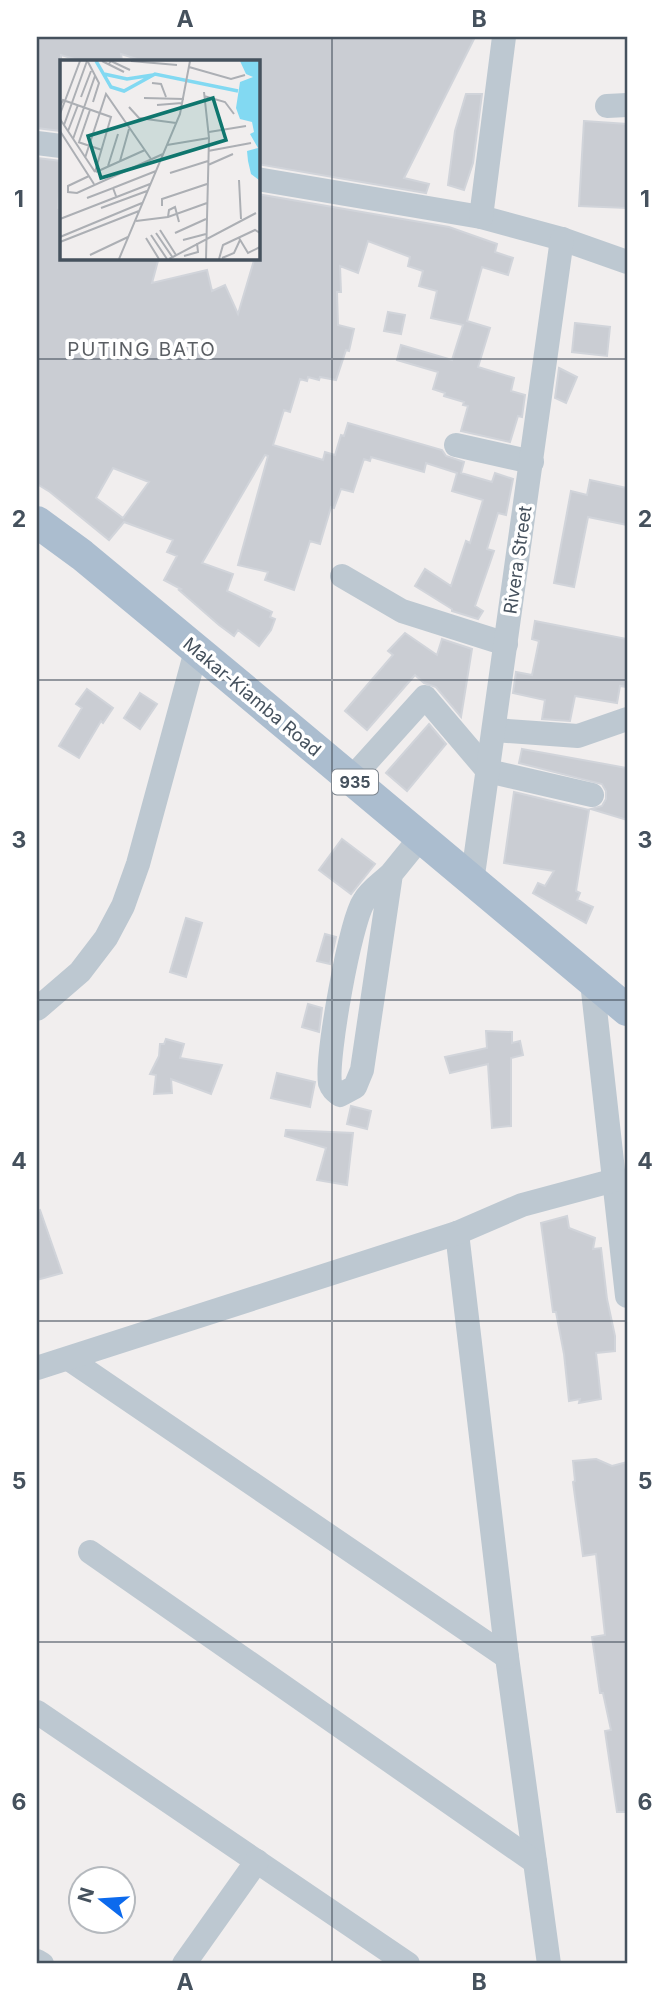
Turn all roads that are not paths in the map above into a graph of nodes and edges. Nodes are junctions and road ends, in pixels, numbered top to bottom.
1 (503, 37) edge
2 (37, 142) edge
3 (60, 146) edge
4 (259, 179) edge
5 (481, 217) junction
6 (562, 239) junction
7 (627, 262) edge
8 (456, 445) dead end
9 (531, 462) junction
10 (37, 522) edge
11 (342, 576) dead end
12 (506, 644) junction
13 (196, 651) junction
14 (627, 719) edge
15 (494, 730) junction
16 (488, 771) junction
17 (351, 779) junction
18 (592, 795) dead end
19 (421, 837) junction
20 (391, 874) junction
21 (472, 882) junction
22 (592, 982) junction
23 (37, 1009) edge
24 (627, 1010) edge
25 (615, 1181) junction
26 (457, 1233) junction
27 (627, 1296) edge
28 (69, 1359) junction
29 (37, 1368) edge
30 (90, 1552) dead end
31 (507, 1657) junction
32 (37, 1712) edge
33 (257, 1861) junction
34 (536, 1862) junction
35 (37, 1961) edge
36 (42, 1964) edge
37 (184, 1964) edge
38 (408, 1964) edge
39 (549, 1964) edge

1 - 5 street
2 - 3 street
4 - 5 street
5 - 6 street
6 - 7 street
6 - 9 street, Rivera Street
8 - 9 street
9 - 12 street, Rivera Street
10 - 13 main road, Makar-Kiamba Road / 935
11 - 12 street
12 - 15 street, Rivera Street
13 - 17 main road, Makar-Kiamba Road / 935
13 - 23 street
14 - 15 street
15 - 16 street, Rivera Street
16 - 17 street
16 - 18 street
16 - 21 street, Rivera Street
17 - 19 main road, Makar-Kiamba Road / 935
19 - 20 street
19 - 21 main road, Makar-Kiamba Road / 935
20 - 20 street
21 - 22 main road, Makar-Kiamba Road / 935
22 - 24 main road, Makar-Kiamba Road / 935
22 - 25 street
25 - 26 street
25 - 27 street
26 - 28 street
26 - 31 street
28 - 29 street
28 - 31 street
30 - 34 street
31 - 34 street
32 - 33 street
33 - 37 street
33 - 38 street
34 - 39 street
35 - 36 street

